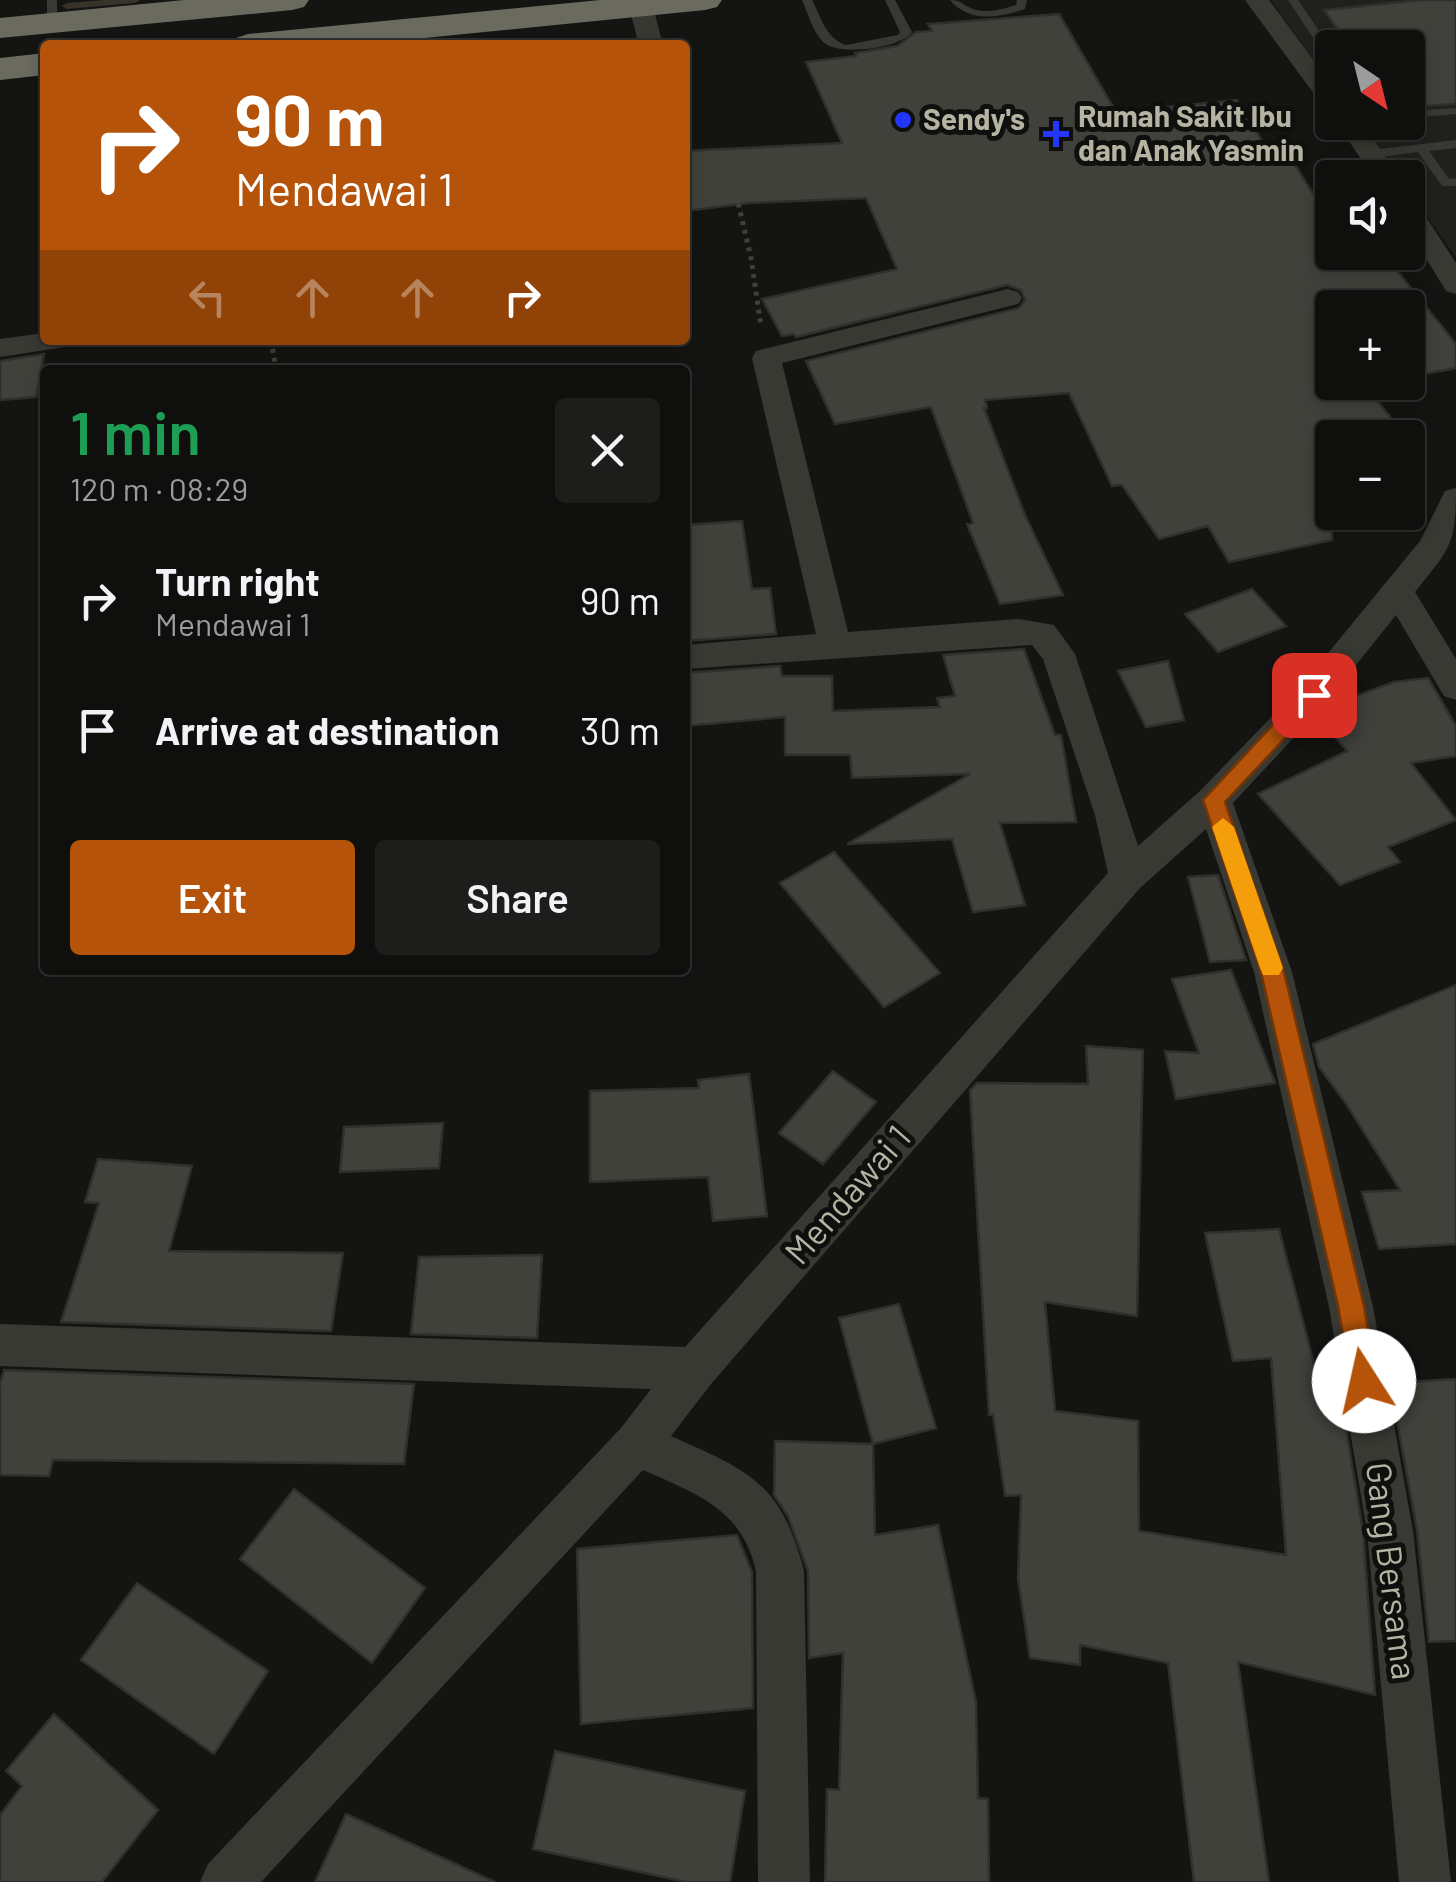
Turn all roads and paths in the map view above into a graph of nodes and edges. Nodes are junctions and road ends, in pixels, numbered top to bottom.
1 (292, 0) edge
2 (705, 0) edge
3 (808, 0) edge
4 (890, 0) edge
5 (955, 0) edge
6 (1022, 0) edge
7 (1257, 0) edge
8 (1293, 0) edge
9 (641, 7) junction
10 (53, 11) edge
11 (0, 28) edge
12 (129, 30) edge
13 (1315, 33) edge
14 (300, 40) edge
15 (650, 40) edge
16 (40, 65) edge
17 (0, 69) edge
18 (1315, 78) edge
19 (1456, 111) edge
20 (1425, 114) edge
21 (1362, 140) edge
22 (1456, 144) edge
23 (1421, 148) junction
24 (726, 151) dead end
25 (1372, 154) junction
26 (1376, 160) edge
27 (1451, 182) edge
28 (1456, 196) edge
29 (1425, 237) edge
30 (1456, 285) edge
31 (1008, 298) dead end
32 (40, 343) edge
33 (0, 348) edge
34 (766, 358) junction
35 (1456, 498) edge
36 (1399, 593) junction
37 (835, 646) junction
38 (690, 657) edge
39 (1456, 687) edge
40 (1214, 800) junction
41 (1127, 877) junction
42 (0, 1345) edge
43 (695, 1369) junction
44 (637, 1444) junction
45 (226, 1882) edge
46 (784, 1882) edge
47 (1425, 1882) edge

1 - 12 highway
2 - 9 highway
3 - 4 lane
5 - 6 lane
7 - 18 street
8 - 13 lane
9 - 14 highway
9 - 15 street
10 - 11 highway
10 - 12 highway
16 - 17 highway
19 - 20 lane
21 - 25 street
22 - 23 lane
23 - 25 lane
23 - 27 lane
24 - 34 path
25 - 26 street
27 - 28 lane
29 - 30 street
31 - 34 street
32 - 33 street
34 - 37 street
35 - 36 street, Mendawai 1
36 - 39 street
36 - 40 street, Mendawai 1
37 - 38 street
37 - 41 street
40 - 41 street, Mendawai 1
40 - 47 street, Gang Bersama
41 - 43 street, Mendawai 1
42 - 43 street
43 - 44 street, Mendawai 1
44 - 45 street, Mendawai 1
44 - 46 street

